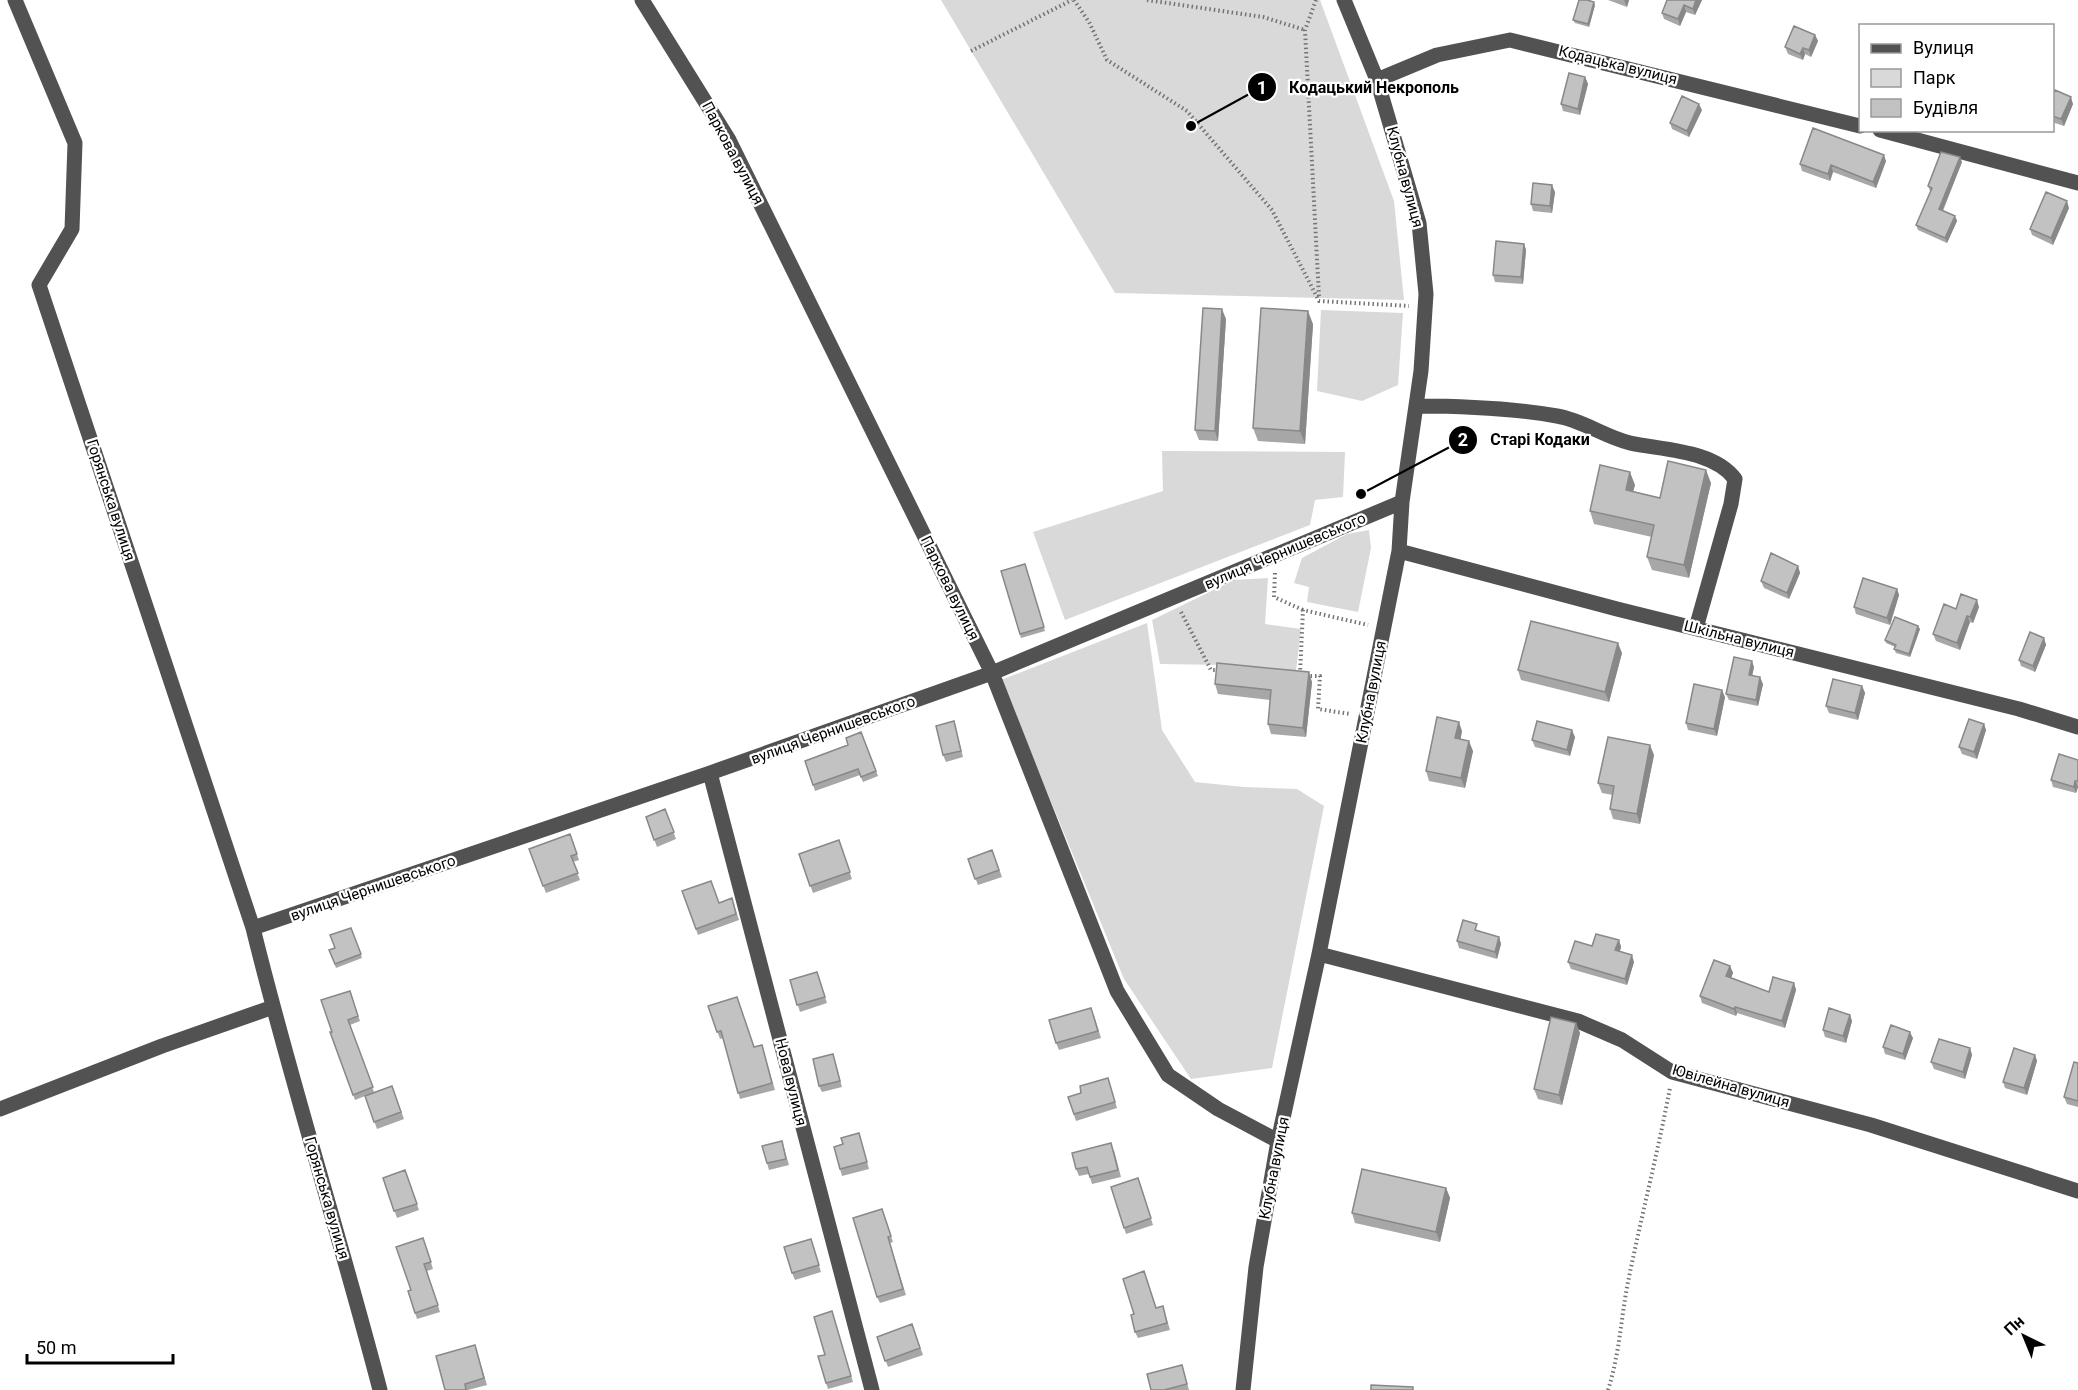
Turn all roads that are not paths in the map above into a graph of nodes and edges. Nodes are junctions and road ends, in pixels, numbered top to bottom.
1 (15, 0) edge
2 (642, 0) edge
3 (1344, 0) edge
4 (1377, 80) junction
5 (1859, 126) edge
6 (1887, 132) edge
7 (2078, 183) edge
8 (1416, 406) junction
9 (1402, 502) junction
10 (1399, 550) junction
11 (1696, 628) junction
12 (992, 673) junction
13 (2078, 727) edge
14 (710, 773) junction
15 (254, 928) junction
16 (1319, 954) junction
17 (273, 1007) junction
18 (0, 1109) edge
19 (1278, 1142) junction
20 (2078, 1191) edge
21 (380, 1390) edge
22 (872, 1390) edge
23 (1243, 1390) edge

1 - 15 street, Горянська вулиця
2 - 12 street, Паркова вулиця
3 - 4 street, Клубна вулиця
4 - 5 street, Кодацька вулиця
4 - 8 street, Клубна вулиця
6 - 7 street
8 - 9 street, Клубна вулиця
8 - 11 street
9 - 10 street, Клубна вулиця
9 - 12 street, вулиця Чернишевського
10 - 11 street, Шкільна вулиця
10 - 16 street, Клубна вулиця
11 - 13 street, Шкільна вулиця
12 - 14 street, вулиця Чернишевського
12 - 19 street, Паркова вулиця
14 - 15 street, вулиця Чернишевського
14 - 22 street, Нова вулиця
15 - 17 street, Горянська вулиця
16 - 19 street, Клубна вулиця
16 - 20 street, Ювілейна вулиця
17 - 18 street
17 - 21 street, Горянська вулиця
19 - 23 street, Клубна вулиця

